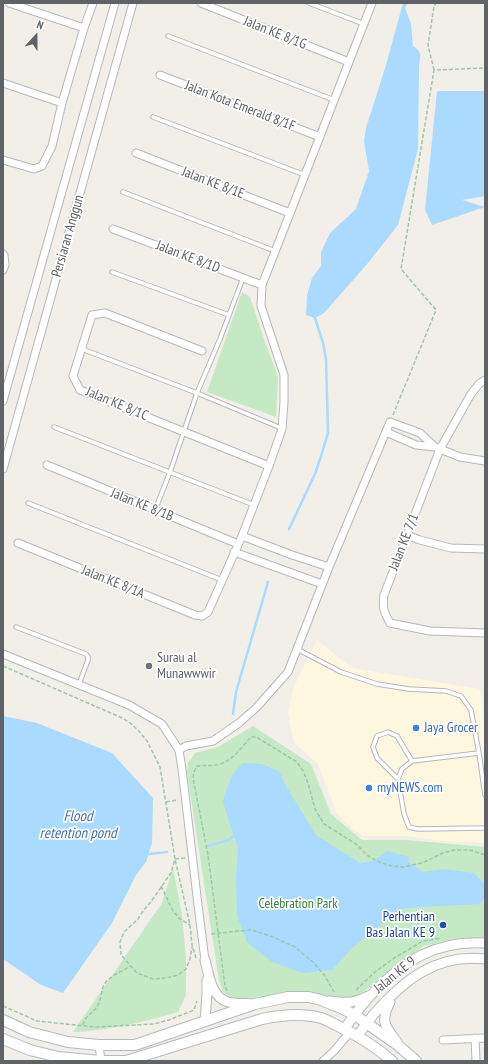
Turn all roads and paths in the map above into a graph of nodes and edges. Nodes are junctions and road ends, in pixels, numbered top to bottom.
1 (9, 3) edge
2 (93, 3) edge
3 (115, 3) edge
4 (133, 3) edge
5 (201, 3) edge
6 (309, 3) edge
7 (372, 3) edge
8 (436, 3) edge
9 (364, 24) junction
10 (84, 28) junction
11 (168, 36) dead end
12 (349, 62) junction
13 (485, 68) edge
14 (434, 70) junction
15 (160, 75) dead end
16 (3, 83) edge
17 (334, 100) junction
18 (62, 103) junction
19 (153, 117) dead end
20 (320, 137) junction
21 (136, 153) dead end
22 (3, 160) edge
23 (305, 175) junction
24 (123, 192) dead end
25 (290, 213) junction
26 (113, 229) dead end
27 (276, 251) junction
28 (3, 254) edge
29 (4, 267) edge
30 (112, 272) dead end
31 (243, 278) junction
32 (262, 285) junction
33 (229, 315) junction
34 (82, 349) junction
35 (202, 352) dead end
36 (485, 380) edge
37 (197, 393) junction
38 (3, 401) edge
39 (390, 422) junction
40 (54, 427) dead end
41 (282, 429) junction
42 (184, 432) junction
43 (386, 432) junction
44 (438, 448) junction
45 (485, 461) edge
46 (47, 465) dead end
47 (269, 466) junction
48 (3, 469) edge
49 (170, 472) junction
50 (28, 503) dead end
51 (254, 505) junction
52 (154, 510) junction
53 (406, 535) junction
54 (242, 536) junction
55 (18, 543) dead end
56 (238, 544) junction
57 (485, 549) edge
58 (234, 552) junction
59 (328, 567) junction
60 (222, 580) junction
61 (322, 584) junction
62 (16, 627) dead end
63 (485, 633) edge
64 (297, 649) junction
65 (3, 654) edge
66 (3, 666) edge
67 (79, 684) junction
68 (178, 750) junction
69 (479, 753) junction
70 (412, 760) junction
71 (398, 780) junction
72 (485, 795) edge
73 (186, 799) junction
74 (166, 802) junction
75 (485, 828) edge
76 (485, 855) edge
77 (175, 859) junction
78 (161, 886) junction
79 (190, 925) junction
80 (218, 933) junction
81 (202, 936) junction
82 (191, 937) junction
83 (446, 937) dead end
84 (485, 943) edge
85 (192, 946) junction
86 (201, 959) junction
87 (485, 959) edge
88 (130, 966) junction
89 (354, 993) dead end
90 (230, 994) dead end
91 (394, 994) junction
92 (199, 996) dead end
93 (370, 996) junction
94 (321, 1000) junction
95 (340, 1002) junction
96 (255, 1004) junction
97 (3, 1006) edge
98 (355, 1015) junction
99 (3, 1020) edge
100 (205, 1020) junction
101 (368, 1023) junction
102 (83, 1025) junction
103 (228, 1029) junction
104 (350, 1032) junction
105 (475, 1038) junction
106 (485, 1038) edge
107 (3, 1039) edge
108 (443, 1040) dead end
109 (99, 1046) junction
110 (399, 1046) junction
111 (62, 1059) edge
112 (101, 1061) edge
113 (126, 1061) edge
114 (323, 1061) edge
115 (392, 1061) edge
116 (416, 1061) edge
117 (476, 1061) edge

1 - 10 street
2 - 10 street
3 - 38 street, Persiaran Anggun
4 - 48 street, Persiaran Anggun
5 - 12 street, Jalan KE 8/1G
6 - 9 lane
7 - 9 street
8 - 14 path
9 - 12 street
10 - 18 street
11 - 17 lane
12 - 17 street
13 - 14 path
14 - 39 path
15 - 20 street, Jalan Kota Emerald 8/1F
16 - 18 street
17 - 20 street
18 - 22 street
19 - 23 lane
20 - 23 street
21 - 25 street, Jalan KE 8/1E
23 - 25 street
24 - 27 lane
25 - 27 street
26 - 31 street, Jalan KE 8/1D
27 - 32 street
28 - 29 street
30 - 33 lane
31 - 32 street, Jalan KE 8/1D
31 - 33 lane
32 - 41 street
33 - 37 lane
34 - 35 street, Jalan KE 8/1C
34 - 37 lane
34 - 42 street, Jalan KE 8/1C
36 - 44 street, Jalan KE 7/1
37 - 41 lane
37 - 42 lane
39 - 43 street
39 - 44 street
40 - 49 lane
41 - 47 street
42 - 47 street, Jalan KE 8/1C
42 - 49 lane
43 - 44 street
43 - 59 street
44 - 45 street
44 - 53 street, Jalan KE 7/1
46 - 52 street, Jalan KE 8/1B
47 - 51 street
49 - 51 lane
49 - 52 lane
50 - 60 lane
51 - 54 street
52 - 56 street, Jalan KE 8/1B
53 - 57 street
53 - 63 street, Jalan KE 7/1
54 - 56 street
54 - 59 street
55 - 60 street, Jalan KE 8/1A
56 - 58 street
58 - 60 street
58 - 61 street
59 - 61 street
61 - 64 street
62 - 67 lane
64 - 68 street
64 - 69 lane
65 - 67 street
66 - 74 path
67 - 68 street
68 - 73 street
69 - 70 lane
69 - 72 lane
70 - 71 lane
70 - 71 lane
71 - 75 lane
73 - 74 path
73 - 81 street
74 - 77 path
76 - 80 path
77 - 78 path
77 - 79 path
78 - 79 path
78 - 88 path
79 - 82 path
80 - 81 path
80 - 90 path
80 - 95 path
81 - 82 path
81 - 86 street
82 - 85 path
83 - 89 path
84 - 93 street, Jalan KE 9
85 - 86 path
85 - 88 path
86 - 96 street
86 - 100 street
87 - 91 street, Jalan KE 9
88 - 102 path
91 - 101 street, Jalan KE 9
91 - 110 street
92 - 102 path
93 - 95 street
93 - 98 street, Jalan KE 9
94 - 95 street
94 - 96 main road
94 - 98 main road
96 - 100 main road
97 - 102 path
98 - 101 main road
98 - 104 street, Jalan KE 9
99 - 109 main road
100 - 103 main road
100 - 109 main road
101 - 104 street, Jalan KE 9
101 - 110 main road
103 - 104 main road
103 - 113 main road
104 - 114 street
104 - 115 main road
105 - 106 street
105 - 108 street
105 - 117 street
107 - 111 main road
109 - 112 street
110 - 116 main road
111 - 112 main road
112 - 113 main road

